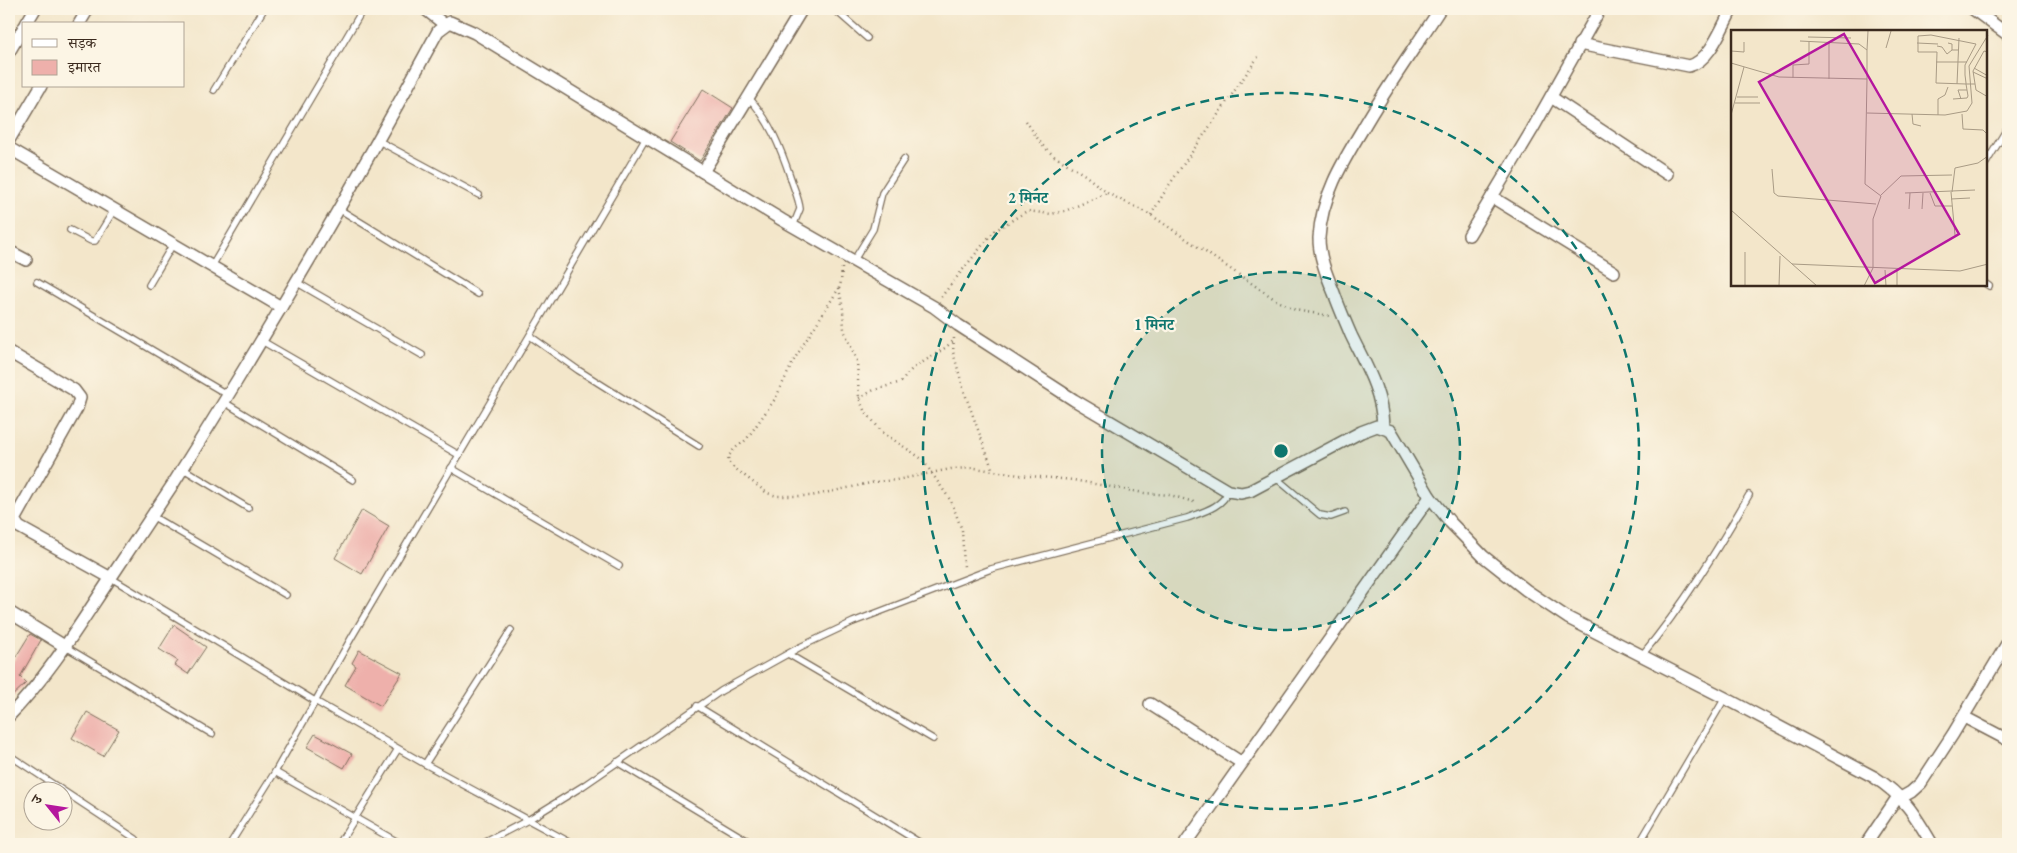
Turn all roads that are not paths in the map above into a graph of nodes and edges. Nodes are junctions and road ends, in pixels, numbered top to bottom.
1 (35, 9) edge
2 (88, 9) edge
3 (264, 9) edge
4 (363, 9) edge
5 (425, 9) edge
6 (802, 9) edge
7 (834, 9) edge
8 (1440, 9) edge
9 (1600, 9) edge
10 (1732, 9) edge
11 (1972, 9) edge
12 (27, 22) edge
13 (80, 22) edge
14 (444, 24) junction
15 (22, 30) edge
16 (2007, 34) edge
17 (867, 38) dead end
18 (1580, 44) junction
19 (9, 52) edge
20 (40, 88) edge
21 (214, 90) dead end
22 (748, 97) junction
23 (1551, 97) junction
24 (2008, 127) edge
25 (646, 138) junction
26 (9, 140) edge
27 (377, 140) junction
28 (9, 148) edge
29 (904, 159) dead end
30 (1987, 161) edge
31 (703, 172) junction
32 (1667, 174) dead end
33 (479, 195) dead end
34 (1492, 197) junction
35 (338, 209) junction
36 (114, 210) junction
37 (793, 226) junction
38 (70, 230) dead end
39 (1469, 235) dead end
40 (173, 244) junction
41 (9, 250) edge
42 (849, 257) junction
43 (26, 260) dead end
44 (212, 266) junction
45 (1614, 272) dead end
46 (37, 282) dead end
47 (296, 282) junction
48 (148, 285) dead end
49 (478, 294) dead end
50 (281, 307) junction
51 (530, 336) junction
52 (262, 341) junction
53 (9, 352) edge
54 (422, 355) dead end
55 (226, 398) junction
56 (1383, 427) junction
57 (700, 446) dead end
58 (459, 455) junction
59 (182, 468) junction
60 (451, 468) junction
61 (1275, 477) junction
62 (353, 480) dead end
63 (1228, 491) junction
64 (1749, 494) dead end
65 (1430, 496) junction
66 (248, 508) dead end
67 (1345, 512) dead end
68 (152, 516) junction
69 (619, 566) dead end
70 (110, 578) junction
71 (286, 595) dead end
72 (9, 612) edge
73 (511, 630) dead end
74 (2008, 642) edge
75 (66, 647) junction
76 (788, 654) junction
77 (1642, 655) junction
78 (1725, 698) junction
79 (315, 701) junction
80 (1150, 704) dead end
81 (697, 706) junction
82 (9, 716) edge
83 (1964, 716) junction
84 (212, 734) dead end
85 (933, 739) dead end
86 (2008, 740) edge
87 (398, 749) junction
88 (9, 755) edge
89 (617, 762) junction
90 (1242, 763) junction
91 (425, 764) junction
92 (275, 772) junction
93 (1901, 797) junction
94 (356, 816) junction
95 (528, 820) junction
96 (136, 839) dead end
97 (230, 844) edge
98 (339, 844) edge
99 (401, 844) edge
100 (482, 844) edge
101 (573, 844) edge
102 (753, 844) edge
103 (922, 844) edge
104 (1185, 844) edge
105 (1639, 844) edge
106 (1866, 844) edge
107 (1932, 844) edge

1 - 12 street
2 - 13 street
3 - 21 lane
4 - 44 lane
5 - 14 street
6 - 22 street
7 - 17 lane
8 - 56 street
9 - 18 street
10 - 18 street
11 - 16 street
14 - 25 street
14 - 27 street
15 - 19 street
18 - 23 street
20 - 26 street
22 - 31 street
22 - 37 lane
23 - 32 street
23 - 34 street
24 - 30 lane
25 - 31 street
25 - 51 lane
27 - 33 lane
27 - 35 street
28 - 36 street
29 - 42 lane
31 - 37 street
34 - 39 street
34 - 45 street
35 - 47 street
35 - 49 lane
36 - 38 lane
36 - 40 street
37 - 42 street
40 - 44 street
40 - 48 lane
41 - 43 street
42 - 63 street
44 - 50 street
46 - 55 lane
47 - 50 street
47 - 54 lane
50 - 52 street
51 - 57 lane
51 - 58 lane
52 - 55 street
52 - 58 lane
53 - 70 street
55 - 59 street
55 - 62 lane
56 - 61 street
56 - 65 street
58 - 60 lane
59 - 66 lane
59 - 68 street
60 - 69 lane
60 - 79 lane
61 - 63 street
61 - 67 lane
63 - 76 lane
64 - 77 lane
65 - 77 street
65 - 90 street
68 - 70 street
68 - 71 lane
70 - 75 street
70 - 79 lane
72 - 75 street
73 - 91 lane
74 - 83 street
75 - 82 street
75 - 84 lane
76 - 81 lane
76 - 85 lane
77 - 78 street
78 - 93 street
78 - 105 lane
79 - 87 lane
79 - 92 lane
80 - 90 street
81 - 89 lane
81 - 103 lane
83 - 86 street
83 - 93 street
87 - 91 lane
87 - 94 lane
88 - 96 lane
89 - 95 lane
89 - 102 lane
90 - 104 street
91 - 95 lane
92 - 94 lane
92 - 97 lane
93 - 106 street
93 - 107 street
94 - 98 lane
94 - 99 lane
95 - 100 lane
95 - 101 lane

